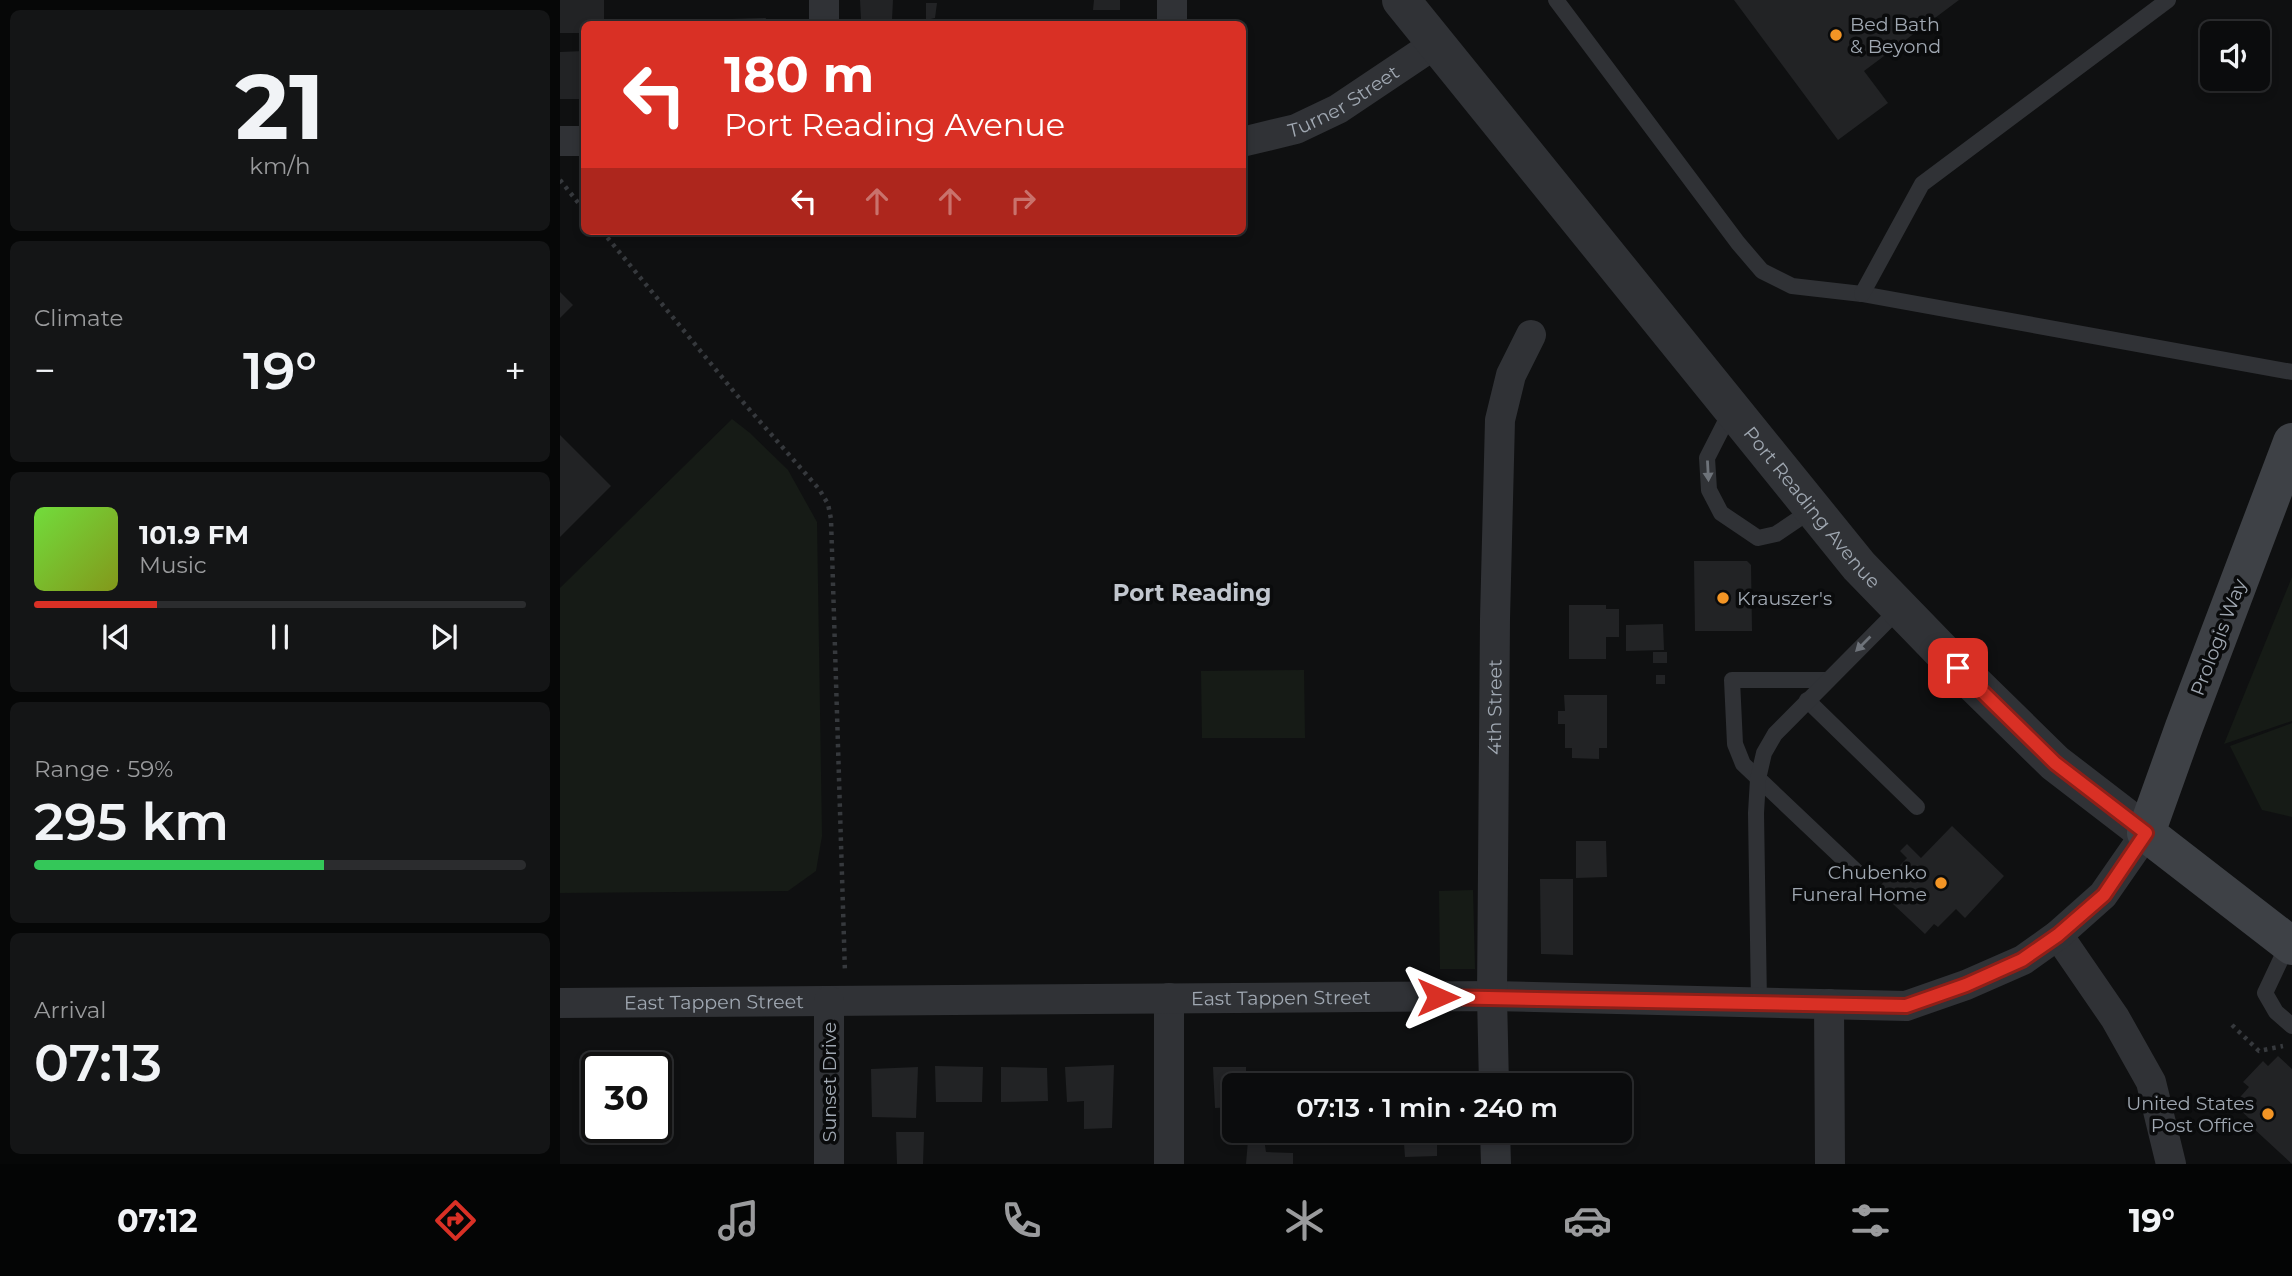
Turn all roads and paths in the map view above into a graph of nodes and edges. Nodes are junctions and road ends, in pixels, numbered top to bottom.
1 (824, 0) edge
2 (1172, 0) edge
3 (1401, 0) edge
4 (1556, 0) edge
5 (2168, 0) edge
6 (824, 21) edge
7 (1172, 21) edge
8 (1435, 44) junction
9 (560, 141) edge
10 (581, 141) edge
11 (1246, 141) edge
12 (560, 180) edge
13 (581, 206) edge
14 (605, 235) edge
15 (1862, 294) junction
16 (1531, 335) dead end
17 (2292, 372) edge
18 (1732, 409) junction
19 (2292, 442) edge
20 (1814, 509) junction
21 (1900, 608) junction
22 (1827, 680) junction
23 (1807, 700) junction
24 (1758, 779) junction
25 (1917, 807) dead end
26 (2146, 833) junction
27 (1857, 872) dead end
28 (2058, 935) junction
29 (2291, 941) edge
30 (845, 974) dead end
31 (1492, 996) junction
32 (1168, 998) junction
33 (829, 1001) junction
34 (560, 1003) edge
35 (1759, 1003) junction
36 (1829, 1004) junction
37 (2232, 1025) dead end
38 (2292, 1026) edge
39 (2289, 1045) dead end
40 (1494, 1073) edge
41 (1495, 1143) edge
42 (829, 1164) edge
43 (1169, 1164) edge
44 (1496, 1164) edge
45 (1830, 1164) edge
46 (2171, 1164) edge

1 - 6 street
2 - 7 street
3 - 8 street, Port Reading Avenue
4 - 15 lane
5 - 15 lane
8 - 11 street, Turner Street
8 - 18 street, Port Reading Avenue
9 - 10 street
12 - 13 path
14 - 30 path
15 - 17 lane
16 - 31 street, 4th Street
18 - 20 street, Port Reading Avenue
18 -> 20 lane
19 - 26 main road, Prologis Way
20 - 21 street, Port Reading Avenue
21 -> 22 lane
21 - 26 street, Port Reading Avenue
22 - 23 lane
22 - 24 lane
23 - 24 lane
23 - 25 lane
24 - 27 lane
24 - 35 lane
26 - 28 street, East Tappen Street
26 - 29 main road, Port Reading Avenue
28 - 36 street, East Tappen Street
28 - 46 street
29 - 38 lane
31 - 32 street, East Tappen Street
31 - 35 street, East Tappen Street
31 - 40 street, 4th Street
32 - 33 street, East Tappen Street
32 - 43 street
33 - 34 street, East Tappen Street
33 - 42 street, Sunset Drive
35 - 36 street, East Tappen Street
36 - 45 street
37 - 39 path
41 - 44 street

